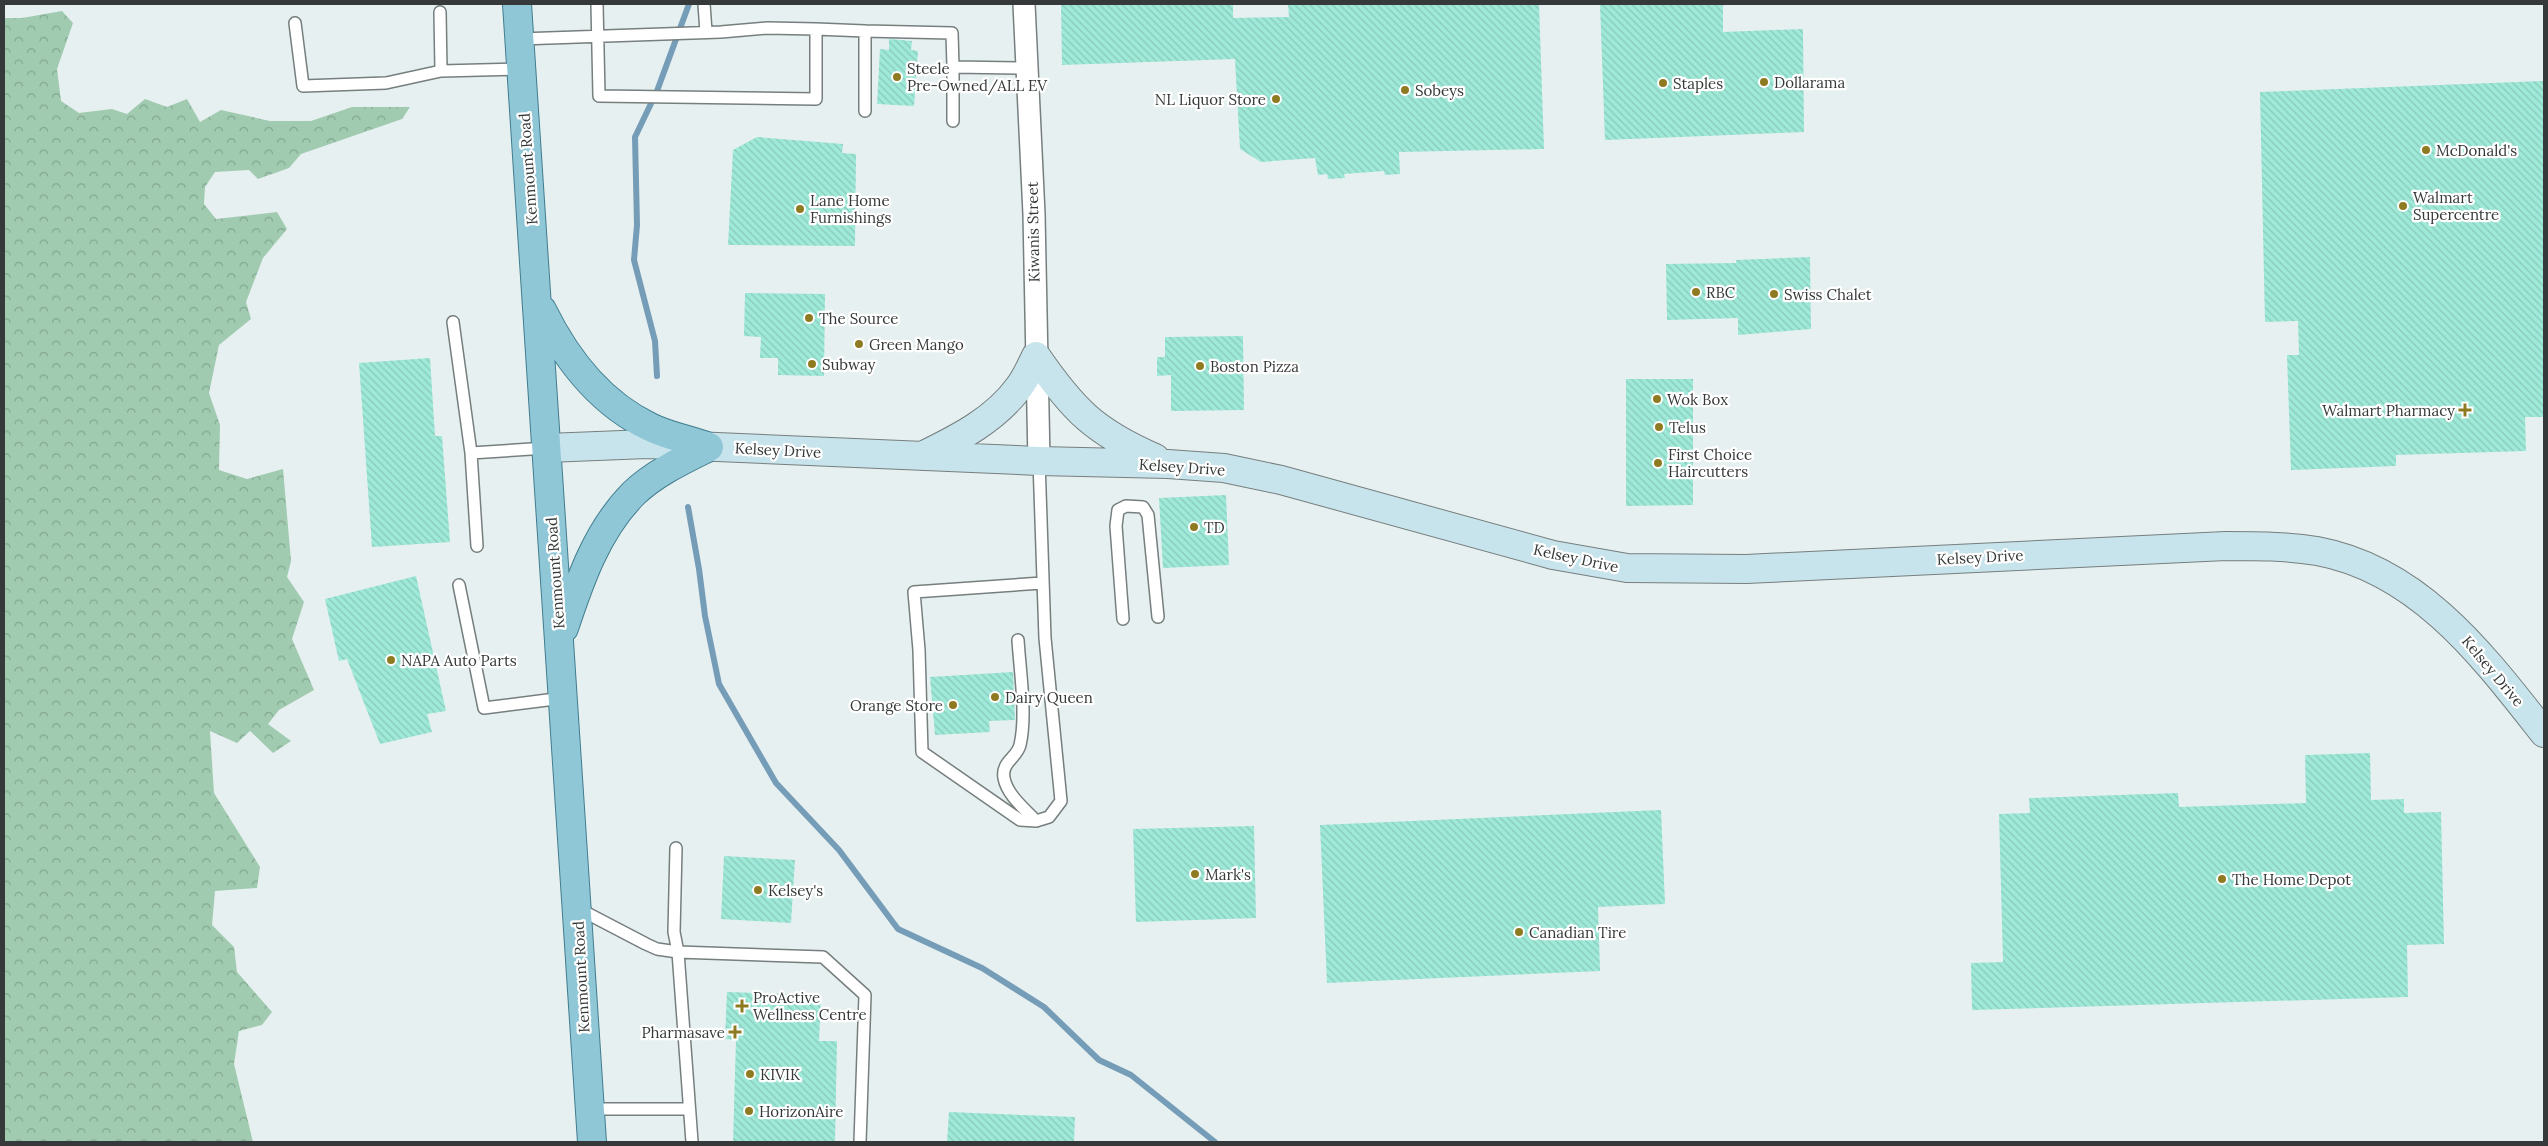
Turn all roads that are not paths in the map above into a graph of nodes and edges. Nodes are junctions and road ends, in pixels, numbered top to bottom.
1 (517, 4) edge
2 (597, 4) edge
3 (704, 4) edge
4 (1024, 4) edge
5 (440, 12) dead end
6 (294, 23) dead end
7 (816, 29) junction
8 (865, 31) junction
9 (706, 32) junction
10 (597, 36) junction
11 (520, 39) junction
12 (952, 67) junction
13 (1027, 68) junction
14 (521, 69) junction
15 (441, 71) junction
16 (865, 111) dead end
17 (953, 121) dead end
18 (537, 300) junction
19 (454, 322) dead end
20 (1036, 356) junction
21 (709, 447) junction
22 (547, 448) junction
23 (471, 453) junction
24 (922, 457) junction
25 (1039, 461) junction
26 (1168, 464) junction
27 (476, 546) dead end
28 (1042, 583) junction
29 (459, 585) dead end
30 (1158, 617) dead end
31 (1123, 619) dead end
32 (1018, 640) dead end
33 (560, 642) junction
34 (564, 698) junction
35 (2544, 733) edge
36 (1036, 821) junction
37 (676, 848) dead end
38 (577, 908) junction
39 (678, 952) junction
40 (589, 1109) junction
41 (689, 1109) junction
42 (592, 1142) edge
43 (692, 1142) edge
44 (860, 1142) edge

1 - 11 main road, Kenmount Road
2 - 10 lane
3 - 9 lane
4 - 13 street, Kiwanis Street
5 - 15 lane
6 - 15 lane
7 - 8 lane
7 - 9 lane
7 - 10 lane
8 - 12 lane
8 - 16 lane
9 - 10 lane
10 - 11 lane
11 - 14 main road, Kenmount Road
12 - 13 lane
12 - 17 lane
13 - 20 street, Kiwanis Street
14 - 15 lane
14 - 18 main road, Kenmount Road
18 - 21 main road
18 - 22 main road, Kenmount Road
19 - 23 lane
20 - 24 main road
20 - 25 street, Kiwanis Street
20 - 26 main road
21 - 22 main road, Kelsey Drive
21 - 24 main road, Kelsey Drive
21 - 33 main road
22 - 23 lane
22 - 33 main road, Kenmount Road
23 - 27 lane
24 - 25 main road, Kelsey Drive
25 - 26 main road, Kelsey Drive
25 - 28 lane
26 - 35 main road, Kelsey Drive
28 - 36 lane
28 - 36 lane
29 - 34 lane
30 - 31 lane
32 - 36 lane
33 - 34 main road, Kenmount Road
34 - 38 main road, Kenmount Road
37 - 39 lane
38 - 39 lane
38 - 40 main road, Kenmount Road
39 - 41 lane
39 - 44 lane
40 - 41 lane
40 - 42 main road, Kenmount Road
41 - 43 lane

